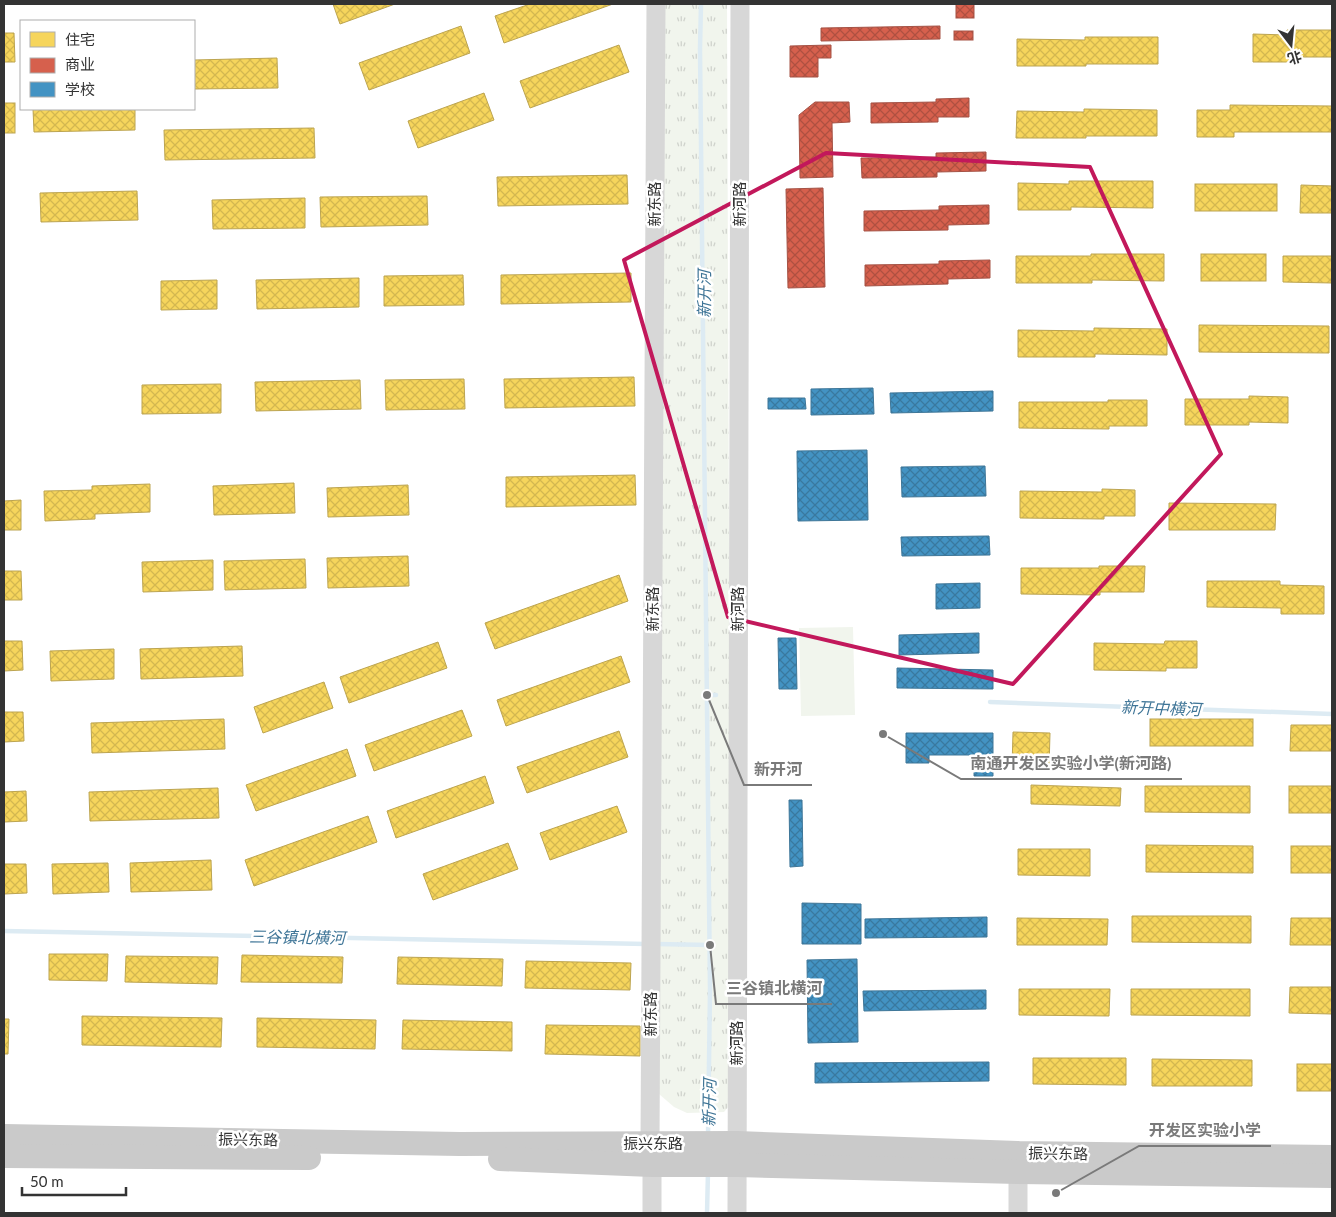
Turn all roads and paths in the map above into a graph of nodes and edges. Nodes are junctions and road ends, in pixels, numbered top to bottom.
1 (656, 4) edge
2 (740, 4) edge
3 (4, 1136) edge
4 (717, 1154) junction
5 (651, 1155) junction
6 (4, 1156) edge
7 (1332, 1157) edge
8 (1018, 1163) junction
9 (1332, 1176) edge
10 (652, 1213) edge
11 (737, 1213) edge
12 (1018, 1213) edge

1 - 5 street, 新东路
2 - 4 street, 新河路
3 - 5 main road, 振兴东路
4 - 5 main road, 振兴东路
4 - 8 main road, 振兴东路
4 - 11 street, 新河路
5 - 6 main road, 振兴东路
5 - 10 street, 新东路
7 - 8 main road, 振兴东路
8 - 9 main road, 振兴东路
8 - 12 street

